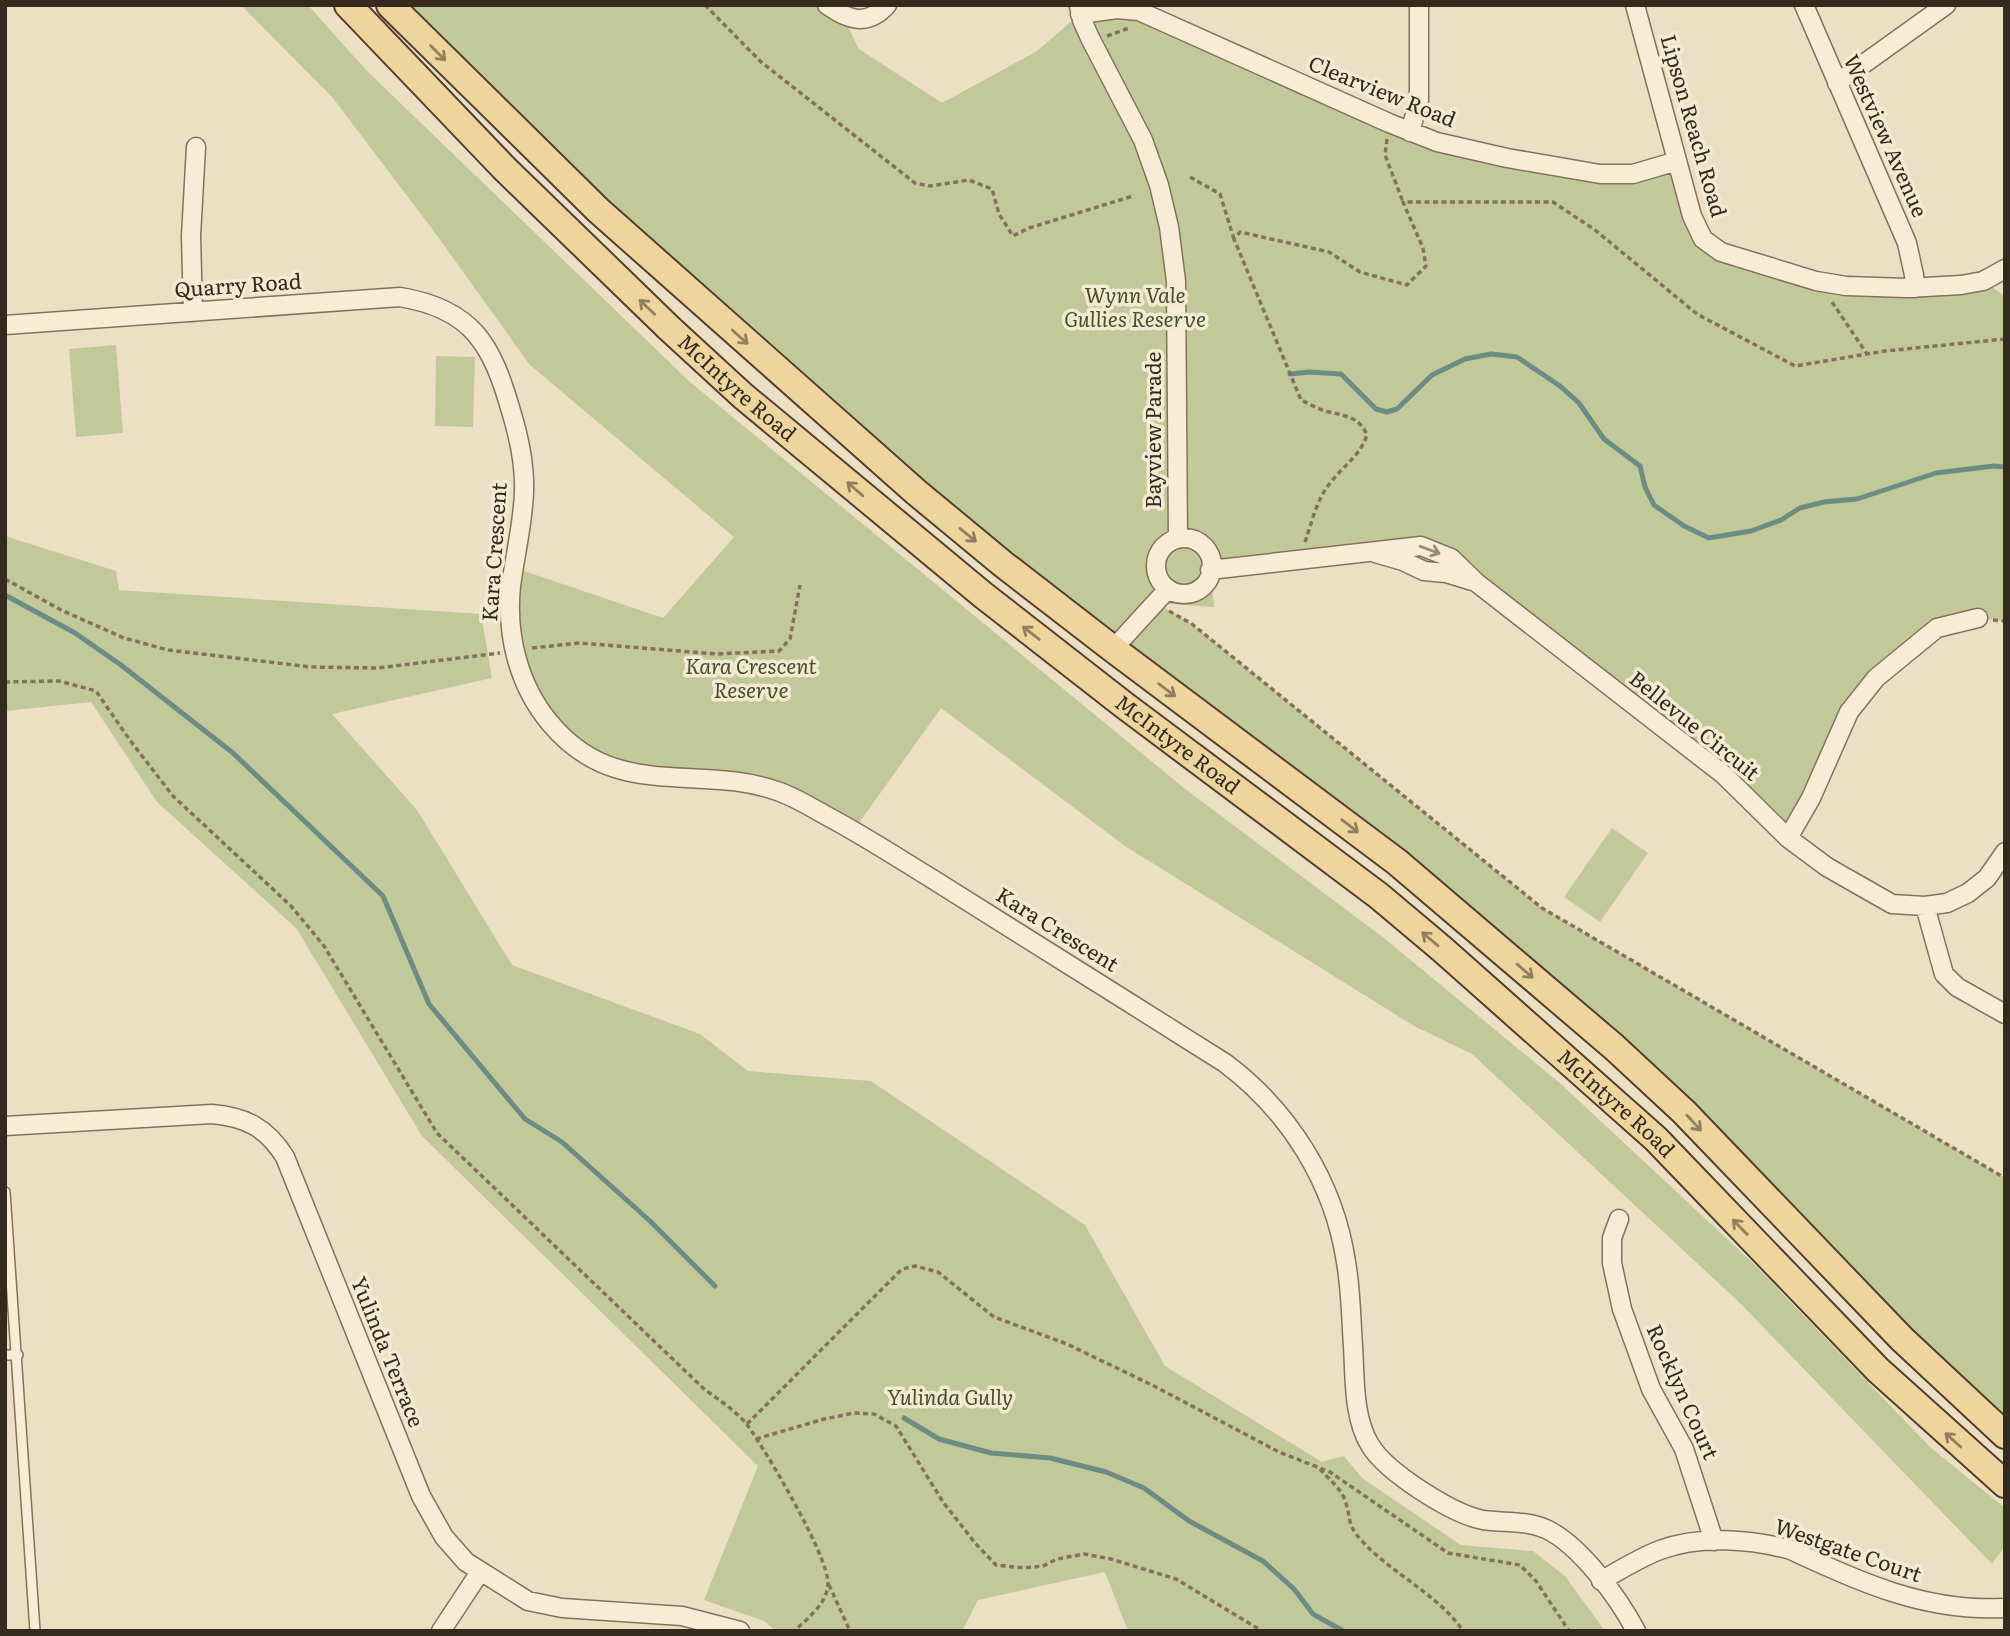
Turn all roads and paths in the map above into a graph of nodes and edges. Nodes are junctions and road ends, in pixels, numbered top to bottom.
1 (348, 5) edge
2 (390, 5) edge
3 (705, 5) edge
4 (827, 5) edge
5 (887, 5) edge
6 (1419, 5) edge
7 (1634, 5) edge
8 (1804, 5) edge
9 (1946, 5) edge
10 (1080, 10) edge
11 (1837, 83) junction
12 (1389, 123) junction
13 (1410, 132) junction
14 (196, 147) dead end
15 (1677, 161) junction
16 (1190, 177) dead end
17 (1133, 196) dead end
18 (1403, 202) junction
19 (1234, 239) junction
20 (2005, 269) edge
21 (1816, 281) junction
22 (1915, 288) junction
23 (193, 312) junction
24 (5, 325) edge
25 (468, 325) joint
26 (2005, 339) edge
27 (1867, 354) junction
28 (1178, 539) junction
29 (1298, 560) junction
30 (1210, 570) junction
31 (5, 579) edge
32 (800, 585) dead end
33 (1168, 589) junction
34 (1155, 603) junction
35 (1978, 618) dead end
36 (1113, 649) junction
37 (514, 652) junction
38 (1056, 653) junction
39 (5, 682) edge
40 (1124, 705) junction
41 (1788, 838) junction
42 (2005, 852) edge
43 (1925, 906) junction
44 (2005, 1014) edge
45 (5, 1126) edge
46 (2005, 1178) edge
47 (5, 1192) edge
48 (1619, 1219) dead end
49 (18, 1355) junction
50 (5, 1356) edge
51 (747, 1424) junction
52 (2005, 1435) edge
53 (756, 1439) junction
54 (1317, 1467) junction
55 (2005, 1484) edge
56 (1714, 1541) junction
57 (481, 1572) junction
58 (1601, 1581) junction
59 (828, 1584) junction
60 (2003, 1608) dead end
61 (35, 1631) edge
62 (441, 1631) edge
63 (740, 1631) edge
64 (794, 1631) edge
65 (850, 1631) edge
66 (1262, 1631) edge
67 (1463, 1631) edge
68 (1569, 1631) edge
69 (1636, 1631) edge

38 -> 1 main road, McIntyre Road
2 -> 36 main road, McIntyre Road
3 - 17 path
4 - 5 street
6 - 13 street
7 - 15 street, Lipson Reach Road
8 - 11 street, Westview Avenue
9 - 11 street
10 - 12 street, Clearview Road
10 - 28 street, Bayview Parade
11 - 22 street, Westview Avenue
12 - 13 street, Clearview Road
12 - 18 path
13 - 15 street, Clearview Road
14 - 23 street
15 - 21 street, Lipson Reach Road
16 - 19 path
18 - 19 path
18 - 27 path
19 - 29 path
20 - 22 street, Lipson Reach Road
21 - 22 street, Lipson Reach Road
21 - 27 path
23 - 24 street, Quarry Road
23 - 25 street, Quarry Road
25 - 37 street, Kara Crescent
26 - 27 path
28 - 30 street
28 - 33 street
29 - 30 street, Bellevue Circuit
29 - 41 street, Bellevue Circuit
30 - 33 street
31 - 37 path
32 - 37 path
33 - 34 street
34 - 36 street
34 - 46 path
35 - 41 street
36 - 38 main road
36 - 40 main road
36 -> 52 main road, McIntyre Road
37 - 58 street, Kara Crescent
38 - 40 main road, McIntyre Road
39 - 51 path
55 -> 40 main road, McIntyre Road
41 - 43 street, Bellevue Circuit
42 - 43 street, Bellevue Circuit
43 - 44 street
45 - 57 street, Yulinda Terrace
47 - 49 lane
48 - 56 street, Rocklyn Court
49 - 50 lane
49 - 61 lane
51 - 53 path
51 - 54 path
53 - 59 path
53 - 66 path
54 - 67 path
54 - 68 path
56 - 58 street, Westgate Court
56 - 60 street, Westgate Court
57 - 62 street
57 - 63 street, Yulinda Terrace
58 - 69 street, Kara Crescent
59 - 64 path
59 - 65 path

